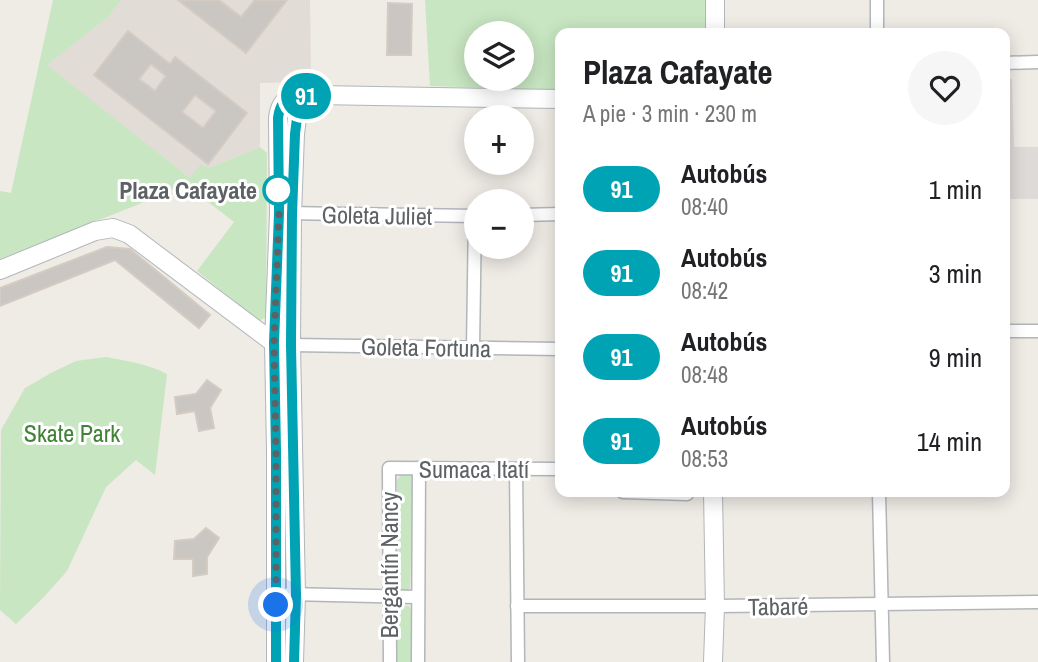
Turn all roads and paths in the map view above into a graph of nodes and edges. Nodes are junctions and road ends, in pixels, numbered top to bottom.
1 (715, 0) edge
2 (877, 0) edge
3 (715, 28) edge
4 (877, 28) edge
5 (1038, 62) edge
6 (1010, 63) edge
7 (316, 95) junction
8 (555, 99) edge
9 (285, 213) junction
10 (555, 214) edge
11 (534, 215) edge
12 (464, 216) edge
13 (474, 259) edge
14 (0, 270) edge
15 (1010, 331) edge
16 (1038, 331) edge
17 (283, 344) junction
18 (473, 348) junction
19 (555, 349) edge
20 (388, 468) joint
21 (419, 468) junction
22 (516, 469) junction
23 (555, 469) edge
24 (713, 497) edge
25 (879, 497) edge
26 (276, 594) junction
27 (296, 595) junction
28 (389, 596) junction
29 (417, 597) junction
30 (1038, 602) edge
31 (882, 605) junction
32 (517, 606) junction
33 (715, 606) junction
34 (276, 662) edge
35 (294, 662) edge
36 (390, 662) edge
37 (418, 662) edge
38 (517, 662) edge
39 (713, 662) edge
40 (883, 662) edge

1 - 3 street
2 - 4 street
5 - 6 street
7 - 8 street
7 - 9 street
7 - 9 street
9 - 12 street, Goleta Juliet
9 - 17 street
10 - 11 street
13 - 18 street
14 - 17 street
15 - 16 street
17 - 18 street, Goleta Fortuna
17 - 26 street
17 - 27 street
18 - 19 street, Goleta Fortuna
20 - 21 street, Sumaca Itatí
20 - 28 street, Bergantín Nancy
21 - 22 street, Sumaca Itatí
21 - 29 street, Bergantín Nancy
22 - 23 street, Sumaca Itatí
22 - 32 street
24 - 33 street
25 - 31 street
26 - 27 street
26 - 34 street
27 - 28 street
27 - 35 street
28 - 29 street
28 - 36 street, Bergantín Nancy
29 - 37 street, Bergantín Nancy
30 - 31 street, Tabaré
31 - 33 street, Tabaré
31 - 40 street
32 - 33 street, Tabaré
32 - 38 street
33 - 39 street

